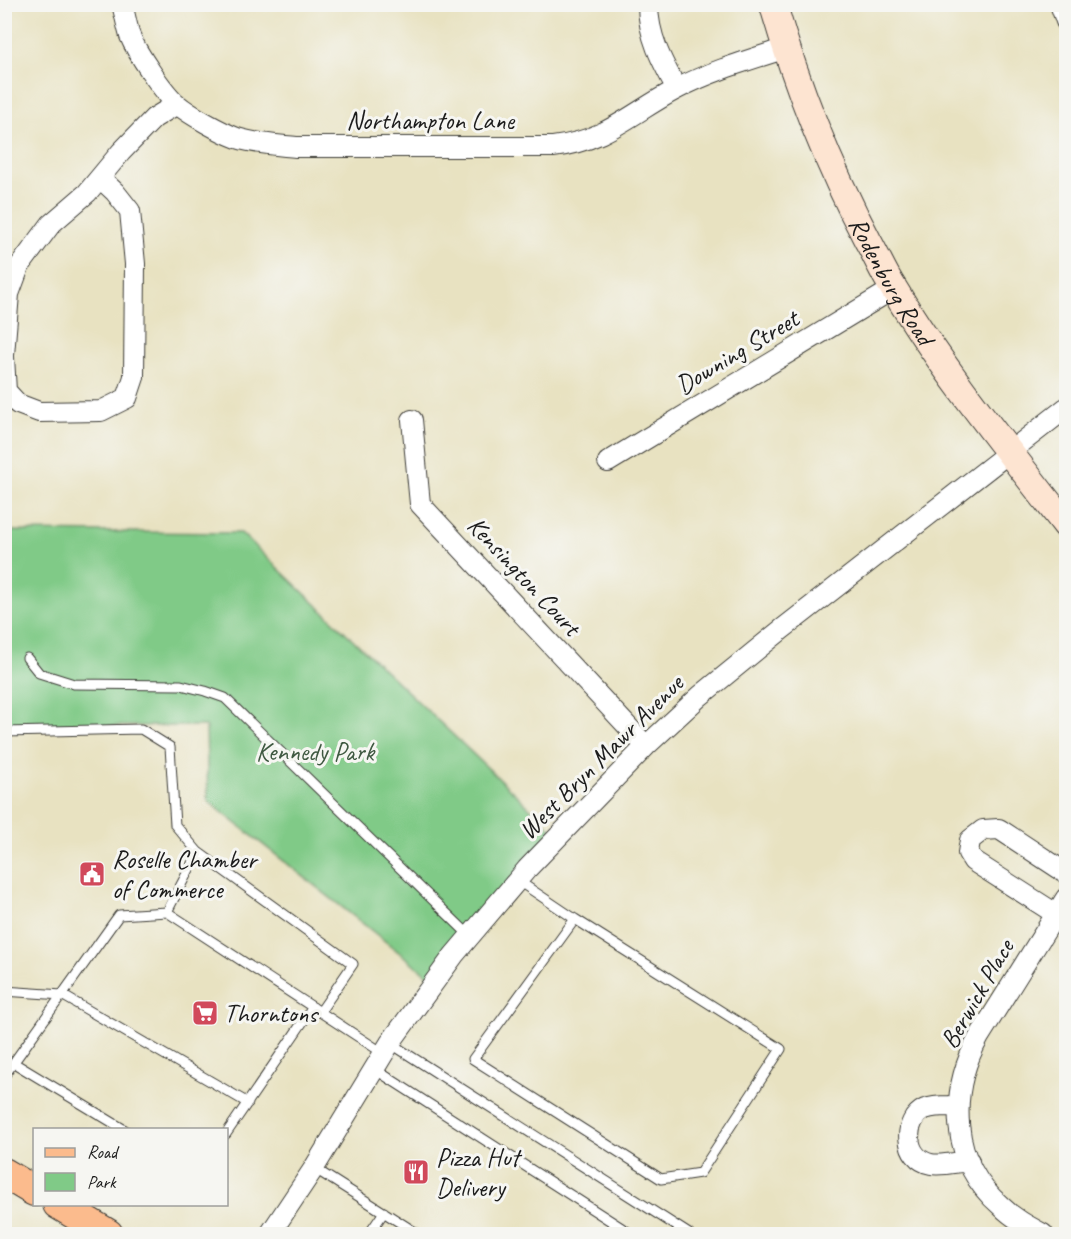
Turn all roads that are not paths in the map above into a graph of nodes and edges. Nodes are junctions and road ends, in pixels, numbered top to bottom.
1 (122, 4) edge
2 (648, 4) edge
3 (773, 4) edge
4 (1060, 4) edge
5 (1066, 21) edge
6 (786, 48) junction
7 (677, 89) junction
8 (177, 104) junction
9 (100, 178) junction
10 (893, 289) junction
11 (4, 356) edge
12 (1066, 408) edge
13 (412, 420) dead end
14 (1010, 452) junction
15 (608, 462) dead end
16 (1066, 525) edge
17 (27, 658) dead end
18 (4, 732) edge
19 (646, 746) junction
20 (198, 852) junction
21 (1066, 873) edge
22 (517, 880) junction
23 (1061, 906) edge
24 (167, 912) junction
25 (574, 919) junction
26 (470, 936) junction
27 (4, 991) edge
28 (62, 995) junction
29 (317, 1010) junction
30 (382, 1055) junction
31 (14, 1063) junction
32 (4, 1076) edge
33 (248, 1103) junction
34 (958, 1106) junction
35 (122, 1128) edge
36 (228, 1131) edge
37 (969, 1161) junction
38 (314, 1168) junction
39 (4, 1173) edge
40 (33, 1190) edge
41 (61, 1206) edge
42 (384, 1212) junction
43 (108, 1234) edge
44 (270, 1234) edge
45 (369, 1234) edge
46 (418, 1234) edge
47 (631, 1234) edge
48 (689, 1234) edge
49 (1043, 1234) edge

1 - 8 street, Northampton Lane
2 - 7 street
3 - 6 street, Rodenburg Road
4 - 5 street
6 - 7 street, Northampton Lane
6 - 10 street, Rodenburg Road
7 - 8 street, Northampton Lane
8 - 9 street
9 - 11 street
9 - 11 street
10 - 14 street, Rodenburg Road
10 - 15 street, Downing Street
12 - 14 street, West Bryn Mawr Avenue
13 - 19 street, Kensington Court
14 - 16 street, Rodenburg Road
14 - 19 street, West Bryn Mawr Avenue
17 - 26 lane
18 - 20 lane
19 - 22 street, West Bryn Mawr Avenue
20 - 24 lane
20 - 29 lane
21 - 23 street
22 - 25 lane
22 - 26 street, West Bryn Mawr Avenue
23 - 34 street, Berwick Place
24 - 28 lane
24 - 29 lane
25 - 25 lane
26 - 30 street, West Bryn Mawr Avenue
27 - 28 lane
28 - 31 lane
28 - 33 lane
29 - 30 lane
29 - 33 lane
30 - 38 street, West Bryn Mawr Avenue
30 - 47 lane
30 - 48 lane
31 - 32 lane
31 - 35 lane
33 - 36 lane
34 - 37 street, Berwick Place
34 - 37 street
37 - 49 street, Berwick Place
38 - 42 lane
38 - 44 street, West Bryn Mawr Avenue
39 - 40 main road
41 - 43 main road
42 - 45 lane
42 - 46 lane

